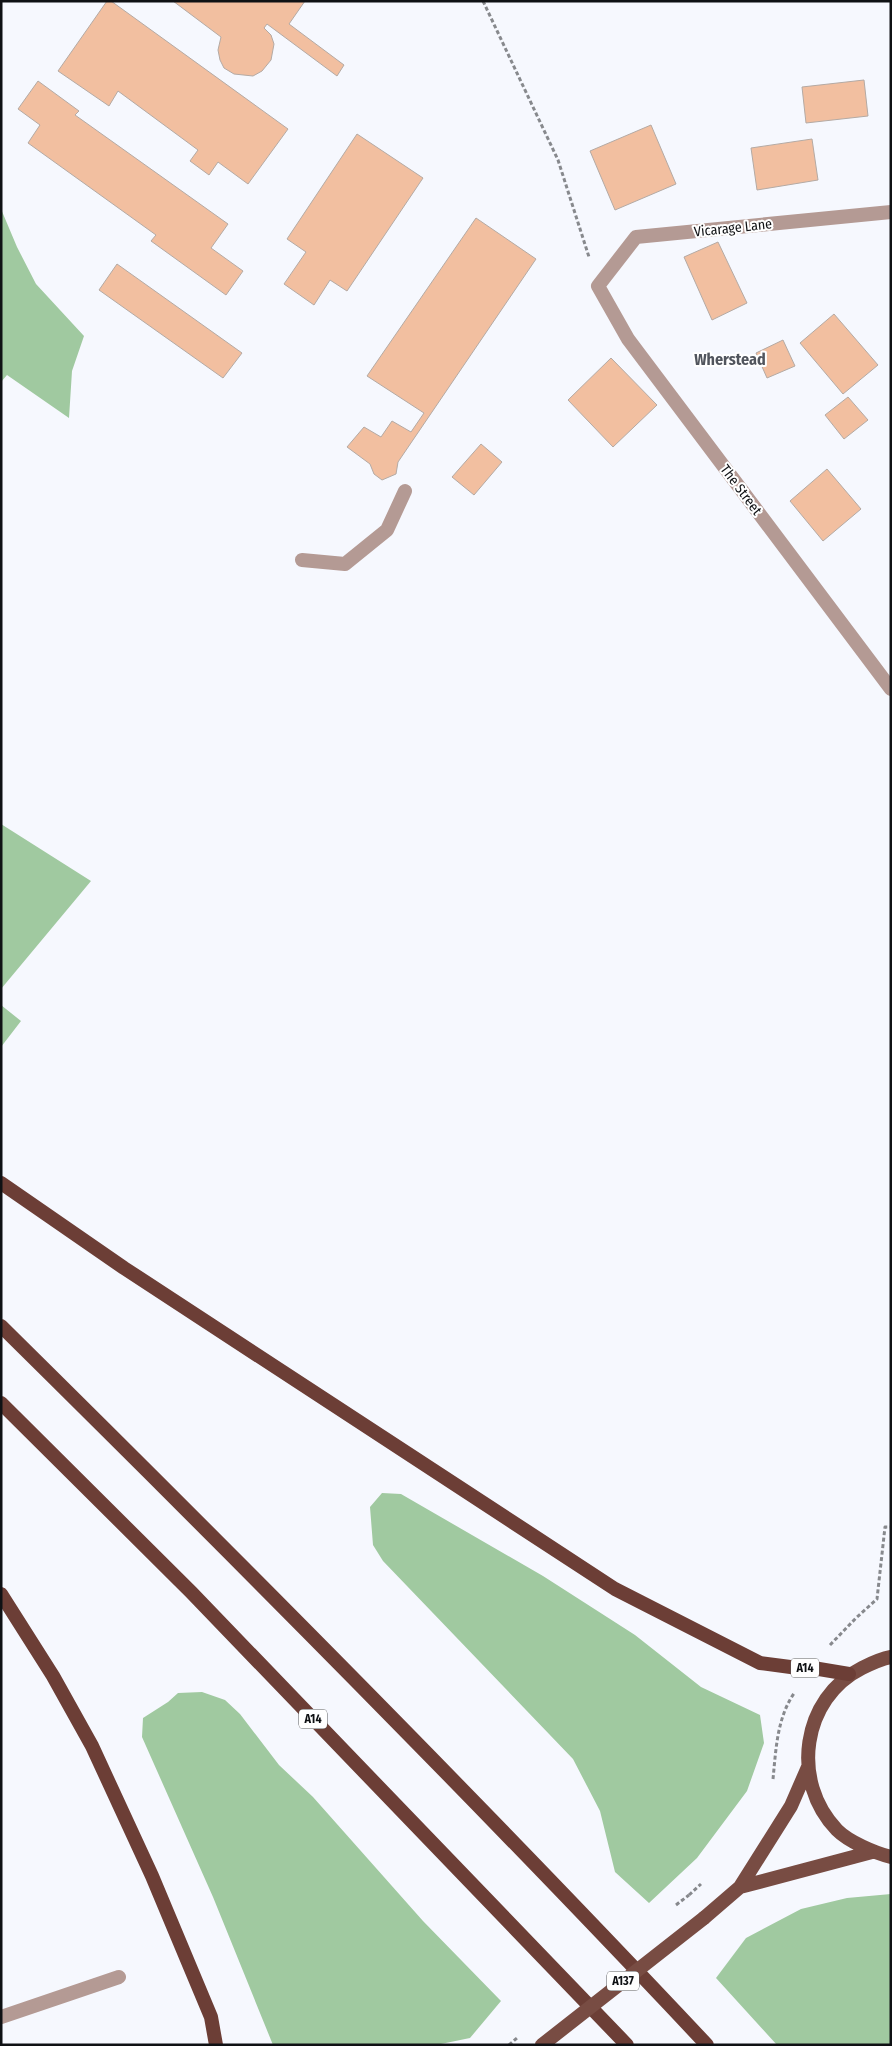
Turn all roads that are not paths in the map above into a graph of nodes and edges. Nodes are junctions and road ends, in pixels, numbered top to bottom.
1 (891, 212) edge
2 (598, 286) joint
3 (405, 490) dead end
4 (302, 560) dead end
5 (891, 689) edge
6 (1, 1183) edge
7 (1, 1326) edge
8 (1, 1403) edge
9 (1, 1594) edge
10 (891, 1657) edge
11 (849, 1674) junction
12 (808, 1767) junction
13 (872, 1852) junction
14 (891, 1858) edge
15 (740, 1887) junction
16 (118, 1977) dead end
17 (1, 2017) edge
18 (216, 2045) edge
19 (542, 2045) edge
20 (627, 2045) edge
21 (707, 2045) edge

1 - 2 street, Vicarage Lane
2 - 5 street, The Street
3 - 4 street
6 - 11 highway, A14
7 - 21 highway
8 - 20 highway, A14
9 - 18 highway
10 - 11 main road
11 - 12 main road
12 - 13 main road
12 - 15 main road, A137
13 - 14 main road
13 - 15 main road, A137
15 - 19 main road, A137, bridge
16 - 17 street

